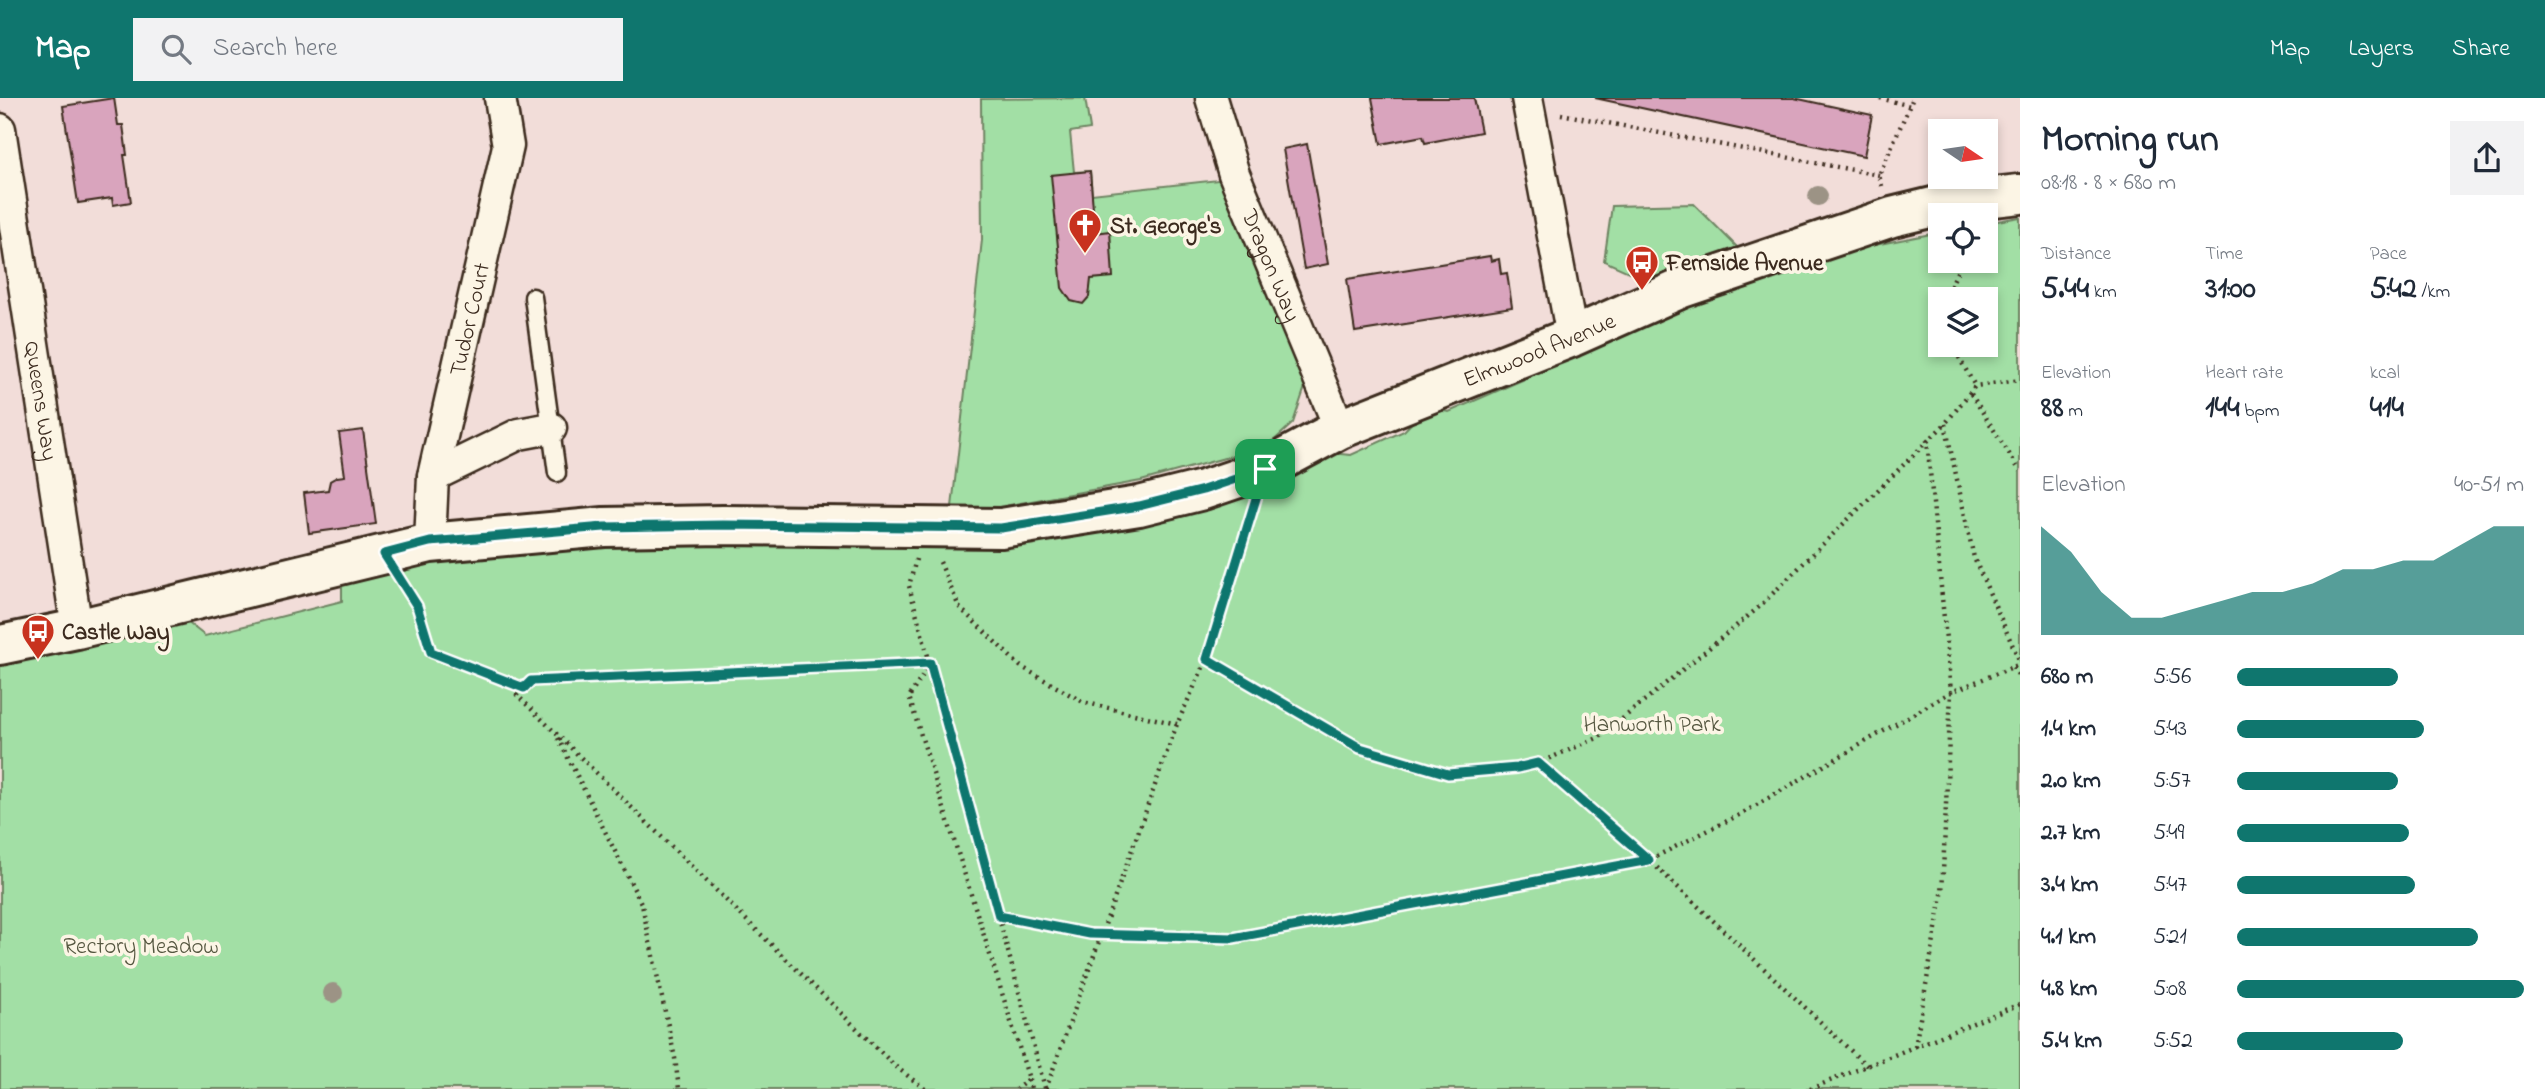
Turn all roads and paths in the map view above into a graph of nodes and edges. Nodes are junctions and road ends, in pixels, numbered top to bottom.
1 (500, 98) edge
2 (1211, 98) edge
3 (1880, 98) edge
4 (1913, 98) edge
5 (1528, 103) edge
6 (1910, 106) junction
7 (0, 129) edge
8 (1879, 175) junction
9 (2020, 194) edge
10 (5, 196) edge
11 (1892, 217) junction
12 (533, 297) dead end
13 (1572, 337) junction
14 (1959, 357) edge
15 (2020, 380) edge
16 (1975, 386) junction
17 (1971, 394) junction
18 (1945, 424) junction
19 (551, 428) junction
20 (1340, 429) junction
21 (1927, 439) junction
22 (1265, 469) junction
23 (2020, 471) edge
24 (557, 473) dead end
25 (433, 475) junction
26 (924, 526) junction
27 (430, 542) junction
28 (384, 554) junction
29 (77, 629) junction
30 (0, 645) edge
31 (1207, 659) junction
32 (930, 663) junction
33 (2020, 663) edge
34 (2013, 667) junction
35 (2020, 677) edge
36 (524, 688) junction
37 (1951, 692) junction
38 (1177, 724) junction
39 (556, 734) junction
40 (1538, 763) junction
41 (1649, 860) junction
42 (999, 916) junction
43 (1101, 934) junction
44 (2020, 1004) edge
45 (1915, 1047) junction
46 (1867, 1066) junction
47 (1029, 1079) junction
48 (679, 1089) edge
49 (925, 1089) edge
50 (1016, 1089) edge
51 (1031, 1089) edge
52 (1045, 1089) edge
53 (1810, 1089) edge

1 - 25 street, Tudor Court
2 - 20 street, Dragon Way
3 - 6 path
4 - 6 path
5 - 8 path
5 - 13 street
6 - 8 path
7 - 10 street, Queens Way
8 - 11 path
9 - 11 street, Elmwood Avenue
10 - 29 street, Queens Way
11 - 13 street, Elmwood Avenue
12 - 19 lane
13 - 20 street, Elmwood Avenue
14 - 16 path
15 - 16 path
16 - 17 path
17 - 18 path
17 - 23 path
18 - 21 path
18 - 33 path
19 - 24 lane
19 - 25 street
20 - 22 street, Elmwood Avenue
21 - 37 path
21 - 40 path
22 - 26 street
22 - 31 path
25 - 27 street, Tudor Court
26 - 27 street
26 - 32 path
26 - 38 path
27 - 28 street
28 - 29 street
28 - 36 path
29 - 30 street
31 - 38 path
31 - 40 path
32 - 36 path
32 - 42 path
32 - 47 path
33 - 34 path
34 - 35 path
34 - 37 path
36 - 39 path
37 - 41 path
37 - 45 path
38 - 43 path
39 - 48 path
39 - 49 path
40 - 41 path
41 - 43 path
41 - 46 path
42 - 43 path
42 - 52 path
43 - 52 path
44 - 45 path
45 - 46 path
46 - 53 path
47 - 50 path
47 - 51 path

